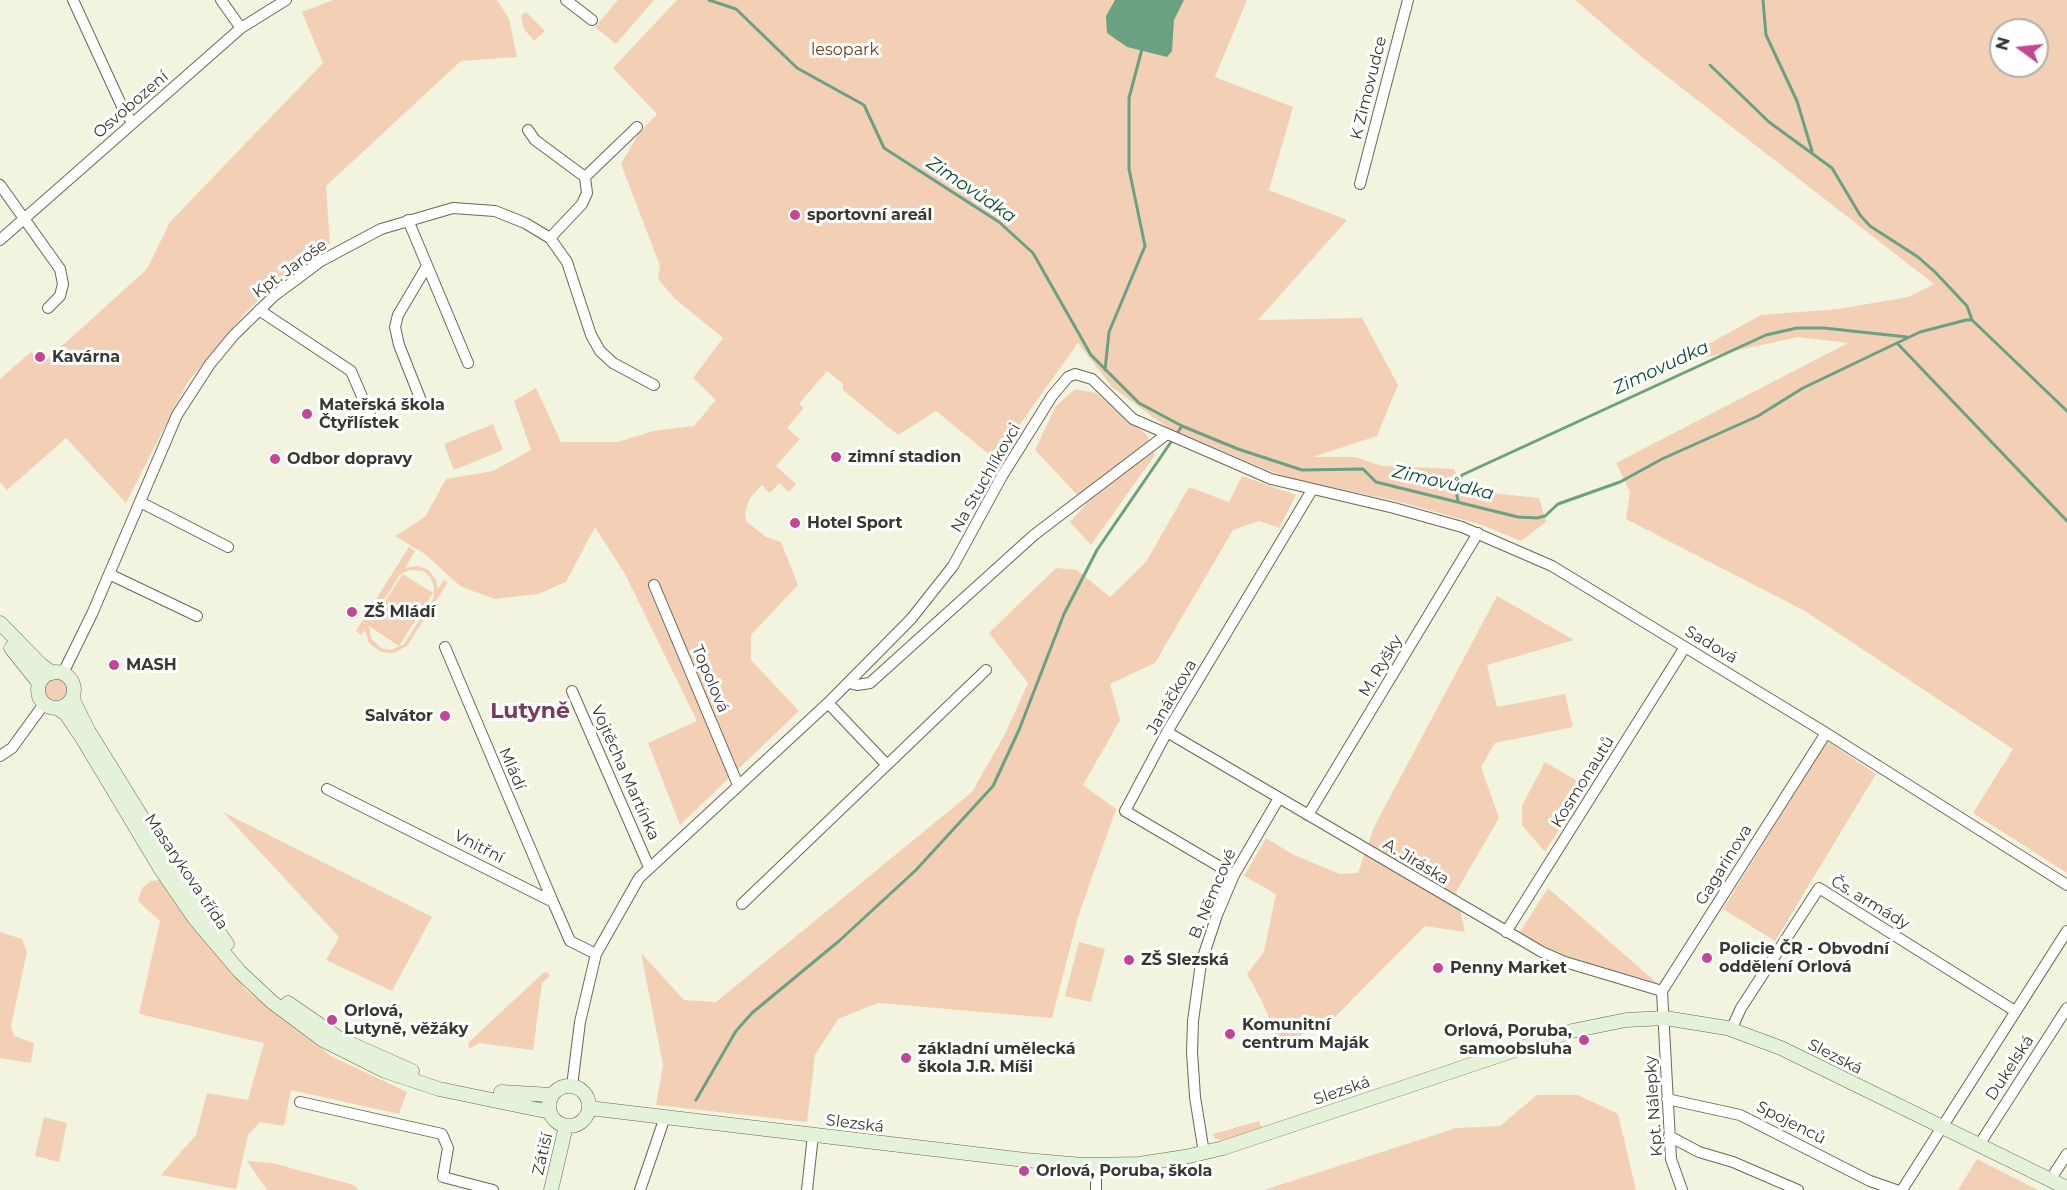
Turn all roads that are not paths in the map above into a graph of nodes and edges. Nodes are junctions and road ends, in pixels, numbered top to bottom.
1 (73, 0) edge
2 (221, 0) edge
3 (286, 0) edge
4 (566, 0) edge
5 (1408, 0) edge
6 (592, 20) dead end
7 (241, 28) junction
8 (133, 123) junction
9 (637, 127) dead end
10 (528, 130) dead end
11 (585, 177) junction
12 (1360, 184) dead end
13 (0, 185) edge
14 (24, 219) junction
15 (408, 220) junction
16 (550, 238) junction
17 (0, 240) edge
18 (427, 266) junction
19 (48, 308) dead end
20 (259, 310) junction
21 (468, 363) dead end
22 (654, 385) dead end
23 (420, 398) dead end
24 (372, 420) dead end
25 (1167, 434) junction
26 (1312, 490) junction
27 (140, 502) junction
28 (1478, 533) junction
29 (228, 547) dead end
30 (109, 574) junction
31 (654, 585) dead end
32 (197, 616) dead end
33 (0, 623) edge
34 (0, 636) edge
35 (445, 646) dead end
36 (1685, 647) junction
37 (986, 670) dead end
38 (57, 673) junction
39 (849, 682) junction
40 (39, 683) junction
41 (572, 691) dead end
42 (72, 698) junction
43 (828, 703) junction
44 (50, 706) junction
45 (1167, 732) junction
46 (1826, 733) junction
47 (0, 756) edge
48 (887, 765) junction
49 (738, 785) junction
50 (327, 789) dead end
51 (1280, 798) junction
52 (1308, 815) junction
53 (649, 867) junction
54 (1234, 875) junction
55 (2067, 885) edge
56 (553, 903) junction
57 (742, 904) dead end
58 (2067, 931) edge
59 (1506, 932) junction
60 (596, 954) junction
61 (1662, 991) junction
62 (2067, 1008) edge
63 (2015, 1011) junction
64 (1665, 1018) junction
65 (1731, 1030) junction
66 (572, 1086) junction
67 (552, 1095) junction
68 (1667, 1099) junction
69 (300, 1102) dead end
70 (589, 1108) junction
71 (550, 1112) junction
72 (665, 1117) junction
73 (566, 1125) junction
74 (1940, 1128) junction
75 (813, 1135) junction
76 (1669, 1136) junction
77 (1979, 1145) junction
78 (1204, 1153) junction
79 (2067, 1155) edge
80 (1096, 1165) junction
81 (2050, 1180) junction
82 (2067, 1188) edge
83 (493, 1190) edge
84 (551, 1190) edge
85 (640, 1190) edge
86 (807, 1190) edge
87 (1096, 1190) edge
88 (1682, 1190) edge
89 (1798, 1190) edge
90 (1896, 1190) edge
91 (1902, 1190) edge

1 - 8 street
2 - 7 street
3 - 7 street, Osvobození
4 - 6 street
5 - 12 street, K Zimovudce
7 - 8 street, Osvobození
8 - 14 street, Osvobození
9 - 11 street
10 - 11 street
11 - 16 street
13 - 14 street
14 - 17 street, Osvobození
14 - 19 street
15 - 16 street, Kpt. Jaroše
15 - 18 street
15 - 20 street, Kpt. Jaroše
16 - 22 street, Kpt. Jaroše
18 - 21 street
18 - 23 street
20 - 24 street
20 - 27 street, Kpt. Jaroše
25 - 26 street, Na Stuchlíkovci
25 - 39 street
25 - 39 street, Na Stuchlíkovci
26 - 28 street, Sadová
26 - 45 street, Janáčkova
27 - 29 street
27 - 30 street, Kpt. Jaroše
28 - 36 street, Sadová
28 - 52 street, M. Ryšky
30 - 32 street
30 - 38 street, Kpt. Jaroše
31 - 49 street, Topolová
33 - 38 street
34 - 40 street
35 - 56 street, Mládí
36 - 46 street, Sadová
36 - 59 street, Kosmonautů
37 - 48 street
38 - 40 street
38 - 42 street
39 - 43 street, Na Stuchlíkovci
40 - 44 street
41 - 53 street, Vojtěcha Martínka
42 - 44 street
42 - 67 street, Masarykova třída
43 - 48 street
43 - 49 street, Na Stuchlíkovci
44 - 47 street
44 - 71 street, Masarykova třída
45 - 51 street, A. Jiráska
45 - 54 street, Janáčkova
46 - 55 street, Sadová
46 - 61 street, Gagarinova
48 - 57 street
49 - 53 street, Na Stuchlíkovci
50 - 56 street, Vnitřní
51 - 52 street, A. Jiráska
51 - 54 street, B. Němcové
52 - 59 street, A. Jiráska
53 - 60 street, Na Stuchlíkovci
54 - 78 street, B. Němcové
56 - 60 street
58 - 63 street
59 - 61 street, A. Jiráska
60 - 66 street, Na Stuchlíkovci
61 - 64 street
62 - 77 street, Dukelská
63 - 65 street, Čs. armády
63 - 74 street
64 - 65 street, Slezská
64 - 68 street, Kpt. Nálepky
64 - 78 street, Slezská
65 - 74 street, Slezská
66 - 67 street
66 - 70 street
67 - 71 street
68 - 76 street, Kpt. Nálepky
68 - 90 street, Spojenců
69 - 83 street
70 - 72 street, Slezská
70 - 73 street
71 - 73 street
72 - 75 street, Slezská
72 - 85 street
73 - 84 street, Zátiší
74 - 77 street, Slezská
74 - 91 street
75 - 80 street, Slezská
75 - 86 street
76 - 88 street, Kpt. Nálepky
76 - 89 street
77 - 81 street, Slezská
78 - 80 street, Slezská
79 - 81 street
80 - 87 street
81 - 82 street, Slezská

